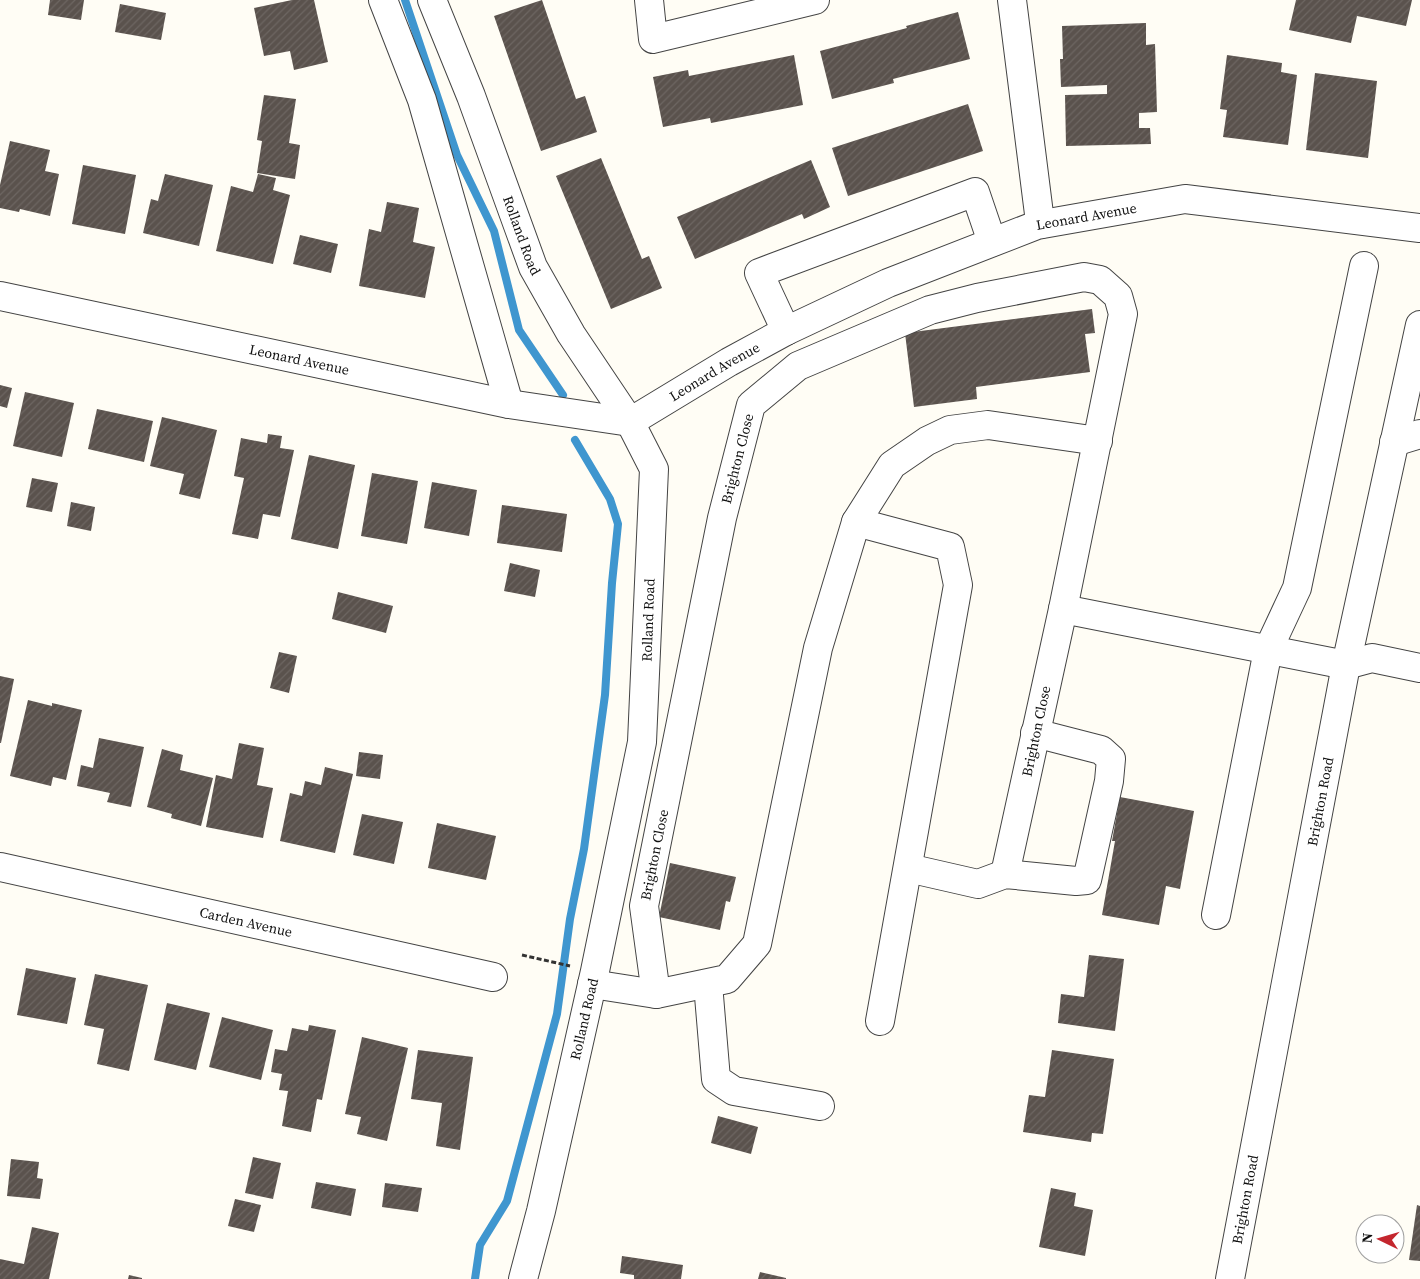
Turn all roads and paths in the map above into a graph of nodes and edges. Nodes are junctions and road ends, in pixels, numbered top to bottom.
1 (383, 0) edge
2 (432, 0) edge
3 (648, 0) edge
4 (815, 0) edge
5 (1012, 0) edge
6 (1041, 224) junction
7 (1420, 228) edge
8 (992, 242) junction
9 (1364, 266) dead end
10 (0, 296) edge
11 (1420, 325) edge
12 (786, 331) junction
13 (509, 404) junction
14 (630, 422) junction
15 (1420, 434) edge
16 (1098, 441) junction
17 (1394, 442) junction
18 (856, 522) junction
19 (1063, 610) junction
20 (1268, 650) junction
21 (1346, 665) junction
22 (1420, 668) edge
23 (1035, 733) junction
24 (0, 867) edge
25 (908, 868) junction
26 (1005, 874) junction
27 (1216, 915) dead end
28 (522, 955) dead end
29 (582, 975) junction
30 (493, 977) dead end
31 (708, 984) junction
32 (656, 994) junction
33 (880, 1021) dead end
34 (820, 1106) dead end
35 (523, 1279) edge
36 (1230, 1279) edge

1 - 13 street
2 - 14 street, Rolland Road
3 - 4 street
5 - 6 street
6 - 7 street, Leonard Avenue
6 - 8 street, Leonard Avenue
8 - 12 street, Leonard Avenue
8 - 12 street
9 - 20 street
10 - 13 street, Leonard Avenue
11 - 17 street, Brighton Road
12 - 14 street, Leonard Avenue
13 - 14 street, Leonard Avenue
14 - 29 street, Rolland Road
15 - 17 street
16 - 18 street
16 - 19 street, Brighton Close
16 - 32 street, Brighton Close
17 - 21 street, Brighton Road
18 - 25 street
18 - 31 street
19 - 20 street
19 - 23 street, Brighton Close
20 - 21 street
20 - 27 street
21 - 22 street
21 - 36 street, Brighton Road
23 - 26 street, Brighton Close
23 - 26 street
24 - 30 street, Carden Avenue
25 - 26 street
25 - 33 street
28 - 29 path
29 - 32 street
29 - 35 street, Rolland Road
31 - 32 street
31 - 34 street

